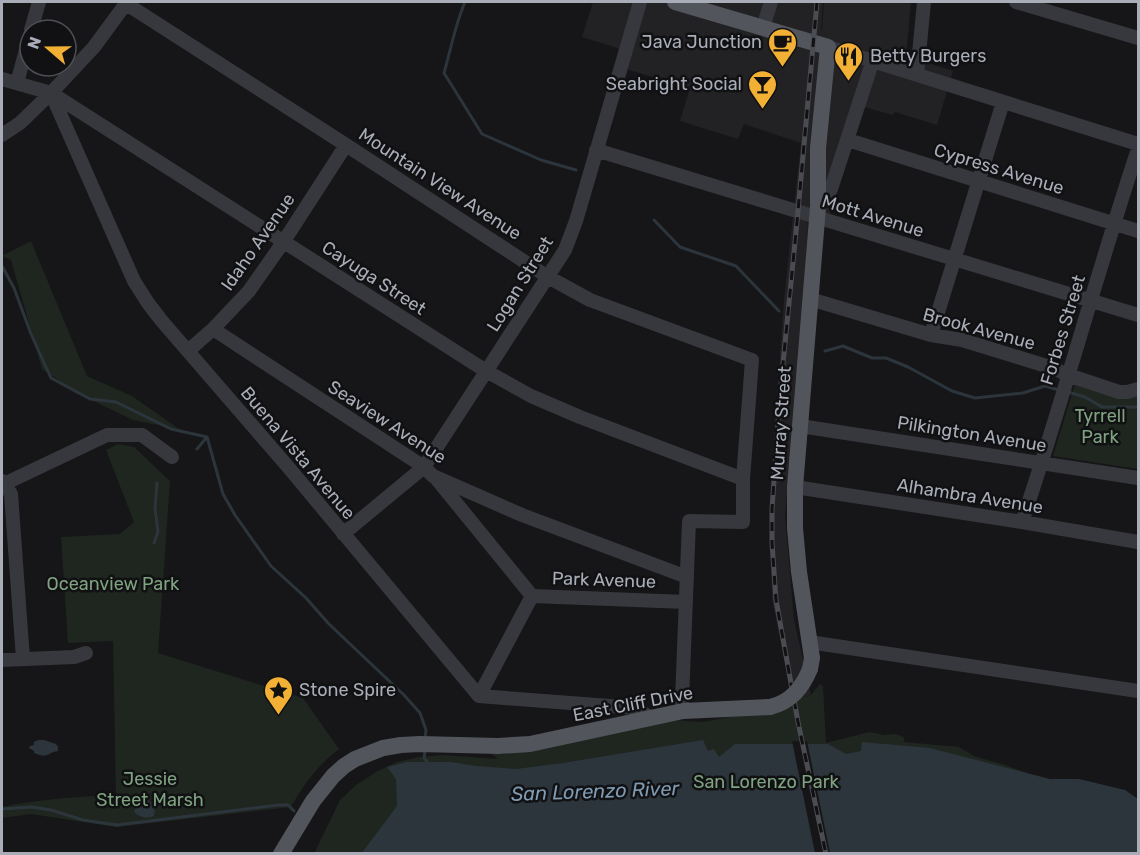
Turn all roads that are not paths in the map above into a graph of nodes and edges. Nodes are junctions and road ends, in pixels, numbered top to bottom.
1 (39, 2) edge
2 (126, 2) edge
3 (640, 2) edge
4 (675, 2) edge
5 (771, 2) edge
6 (924, 2) edge
7 (1016, 2) edge
8 (34, 18) edge
9 (763, 27) junction
10 (1138, 38) edge
11 (828, 47) junction
12 (873, 60) junction
13 (917, 75) junction
14 (18, 78) edge
15 (2, 79) edge
16 (17, 83) junction
17 (51, 93) junction
18 (1003, 102) junction
19 (2, 135) edge
20 (848, 140) junction
21 (1138, 144) edge
22 (346, 145) junction
23 (1138, 149) edge
24 (596, 150) junction
25 (978, 181) junction
26 (818, 212) junction
27 (1114, 224) junction
28 (1138, 231) edge
29 (284, 241) junction
30 (955, 260) junction
31 (548, 277) junction
32 (810, 299) junction
33 (1090, 301) junction
34 (1138, 315) edge
35 (213, 329) junction
36 (931, 335) junction
37 (188, 351) junction
38 (486, 371) junction
39 (1068, 375) junction
40 (1138, 389) edge
41 (800, 426) junction
42 (172, 457) dead end
43 (1042, 463) junction
44 (429, 471) junction
45 (1138, 478) edge
46 (743, 479) junction
47 (2, 483) edge
48 (795, 487) junction
49 (1022, 522) junction
50 (343, 534) junction
51 (1138, 542) edge
52 (687, 577) junction
53 (532, 596) junction
54 (686, 602) junction
55 (809, 642) junction
56 (86, 653) dead end
57 (23, 659) junction
58 (2, 660) edge
59 (1138, 691) edge
60 (479, 696) junction
61 (683, 711) junction
62 (643, 720) junction
63 (281, 854) edge

1 - 8 street
2 - 17 street
2 - 22 street, Mountain View Avenue
3 - 24 street, Logan Street
4 - 9 main road
5 - 9 street
6 - 13 street
7 - 10 street
9 - 11 main road
11 - 12 street
11 - 26 main road, Murray Street
12 - 13 street
12 - 20 street, Murray Street
13 - 18 street
14 - 16 street
15 - 16 street, Cayuga Street
16 - 17 street, Cayuga Street
17 - 19 street
17 - 29 street, Cayuga Street
17 - 37 street, Buena Vista Avenue
18 - 21 street
18 - 25 street
20 - 25 street, Cypress Avenue
20 - 26 street, Murray Street
22 - 29 street, Idaho Avenue
22 - 31 street, Mountain View Avenue
23 - 27 street, Forbes Street
24 - 26 street, Mott Avenue
24 - 31 street, Logan Street
25 - 27 street, Cypress Avenue
25 - 30 street
26 - 30 street, Mott Avenue
26 - 32 main road, Murray Street
27 - 28 street, Cypress Avenue
27 - 33 street, Forbes Street
29 - 35 street, Idaho Avenue
29 - 38 street, Cayuga Street
30 - 33 street, Mott Avenue
30 - 36 street
31 - 38 street, Logan Street
31 - 46 street, Mountain View Avenue
32 - 36 street, Brook Avenue
32 - 41 main road, Murray Street
33 - 34 street, Mott Avenue
33 - 39 street, Forbes Street
35 - 37 street, Idaho Avenue
35 - 44 street, Seaview Avenue
36 - 39 street, Brook Avenue
37 - 50 street, Buena Vista Avenue
38 - 44 street, Logan Street
38 - 46 street, Cayuga Street
39 - 40 street, Brook Avenue
39 - 43 street, Forbes Street
41 - 43 street, Pilkington Avenue
41 - 48 main road, Murray Street
42 - 47 street
43 - 45 street, Pilkington Avenue
43 - 49 street, Forbes Street
44 - 50 street, Logan Street
44 - 52 street, Seaview Avenue
44 - 53 street, Park Avenue
46 - 52 street
47 - 57 street
48 - 49 street, Alhambra Avenue
48 - 55 main road, Murray Street
49 - 51 street, Alhambra Avenue
50 - 60 street, Buena Vista Avenue
52 - 54 street
53 - 54 street, Park Avenue
53 - 60 street
54 - 61 street
55 - 59 street
55 - 61 main road, East Cliff Drive, bridge
56 - 57 street
57 - 58 street
60 - 62 street
61 - 62 main road, East Cliff Drive
62 - 63 main road, East Cliff Drive

